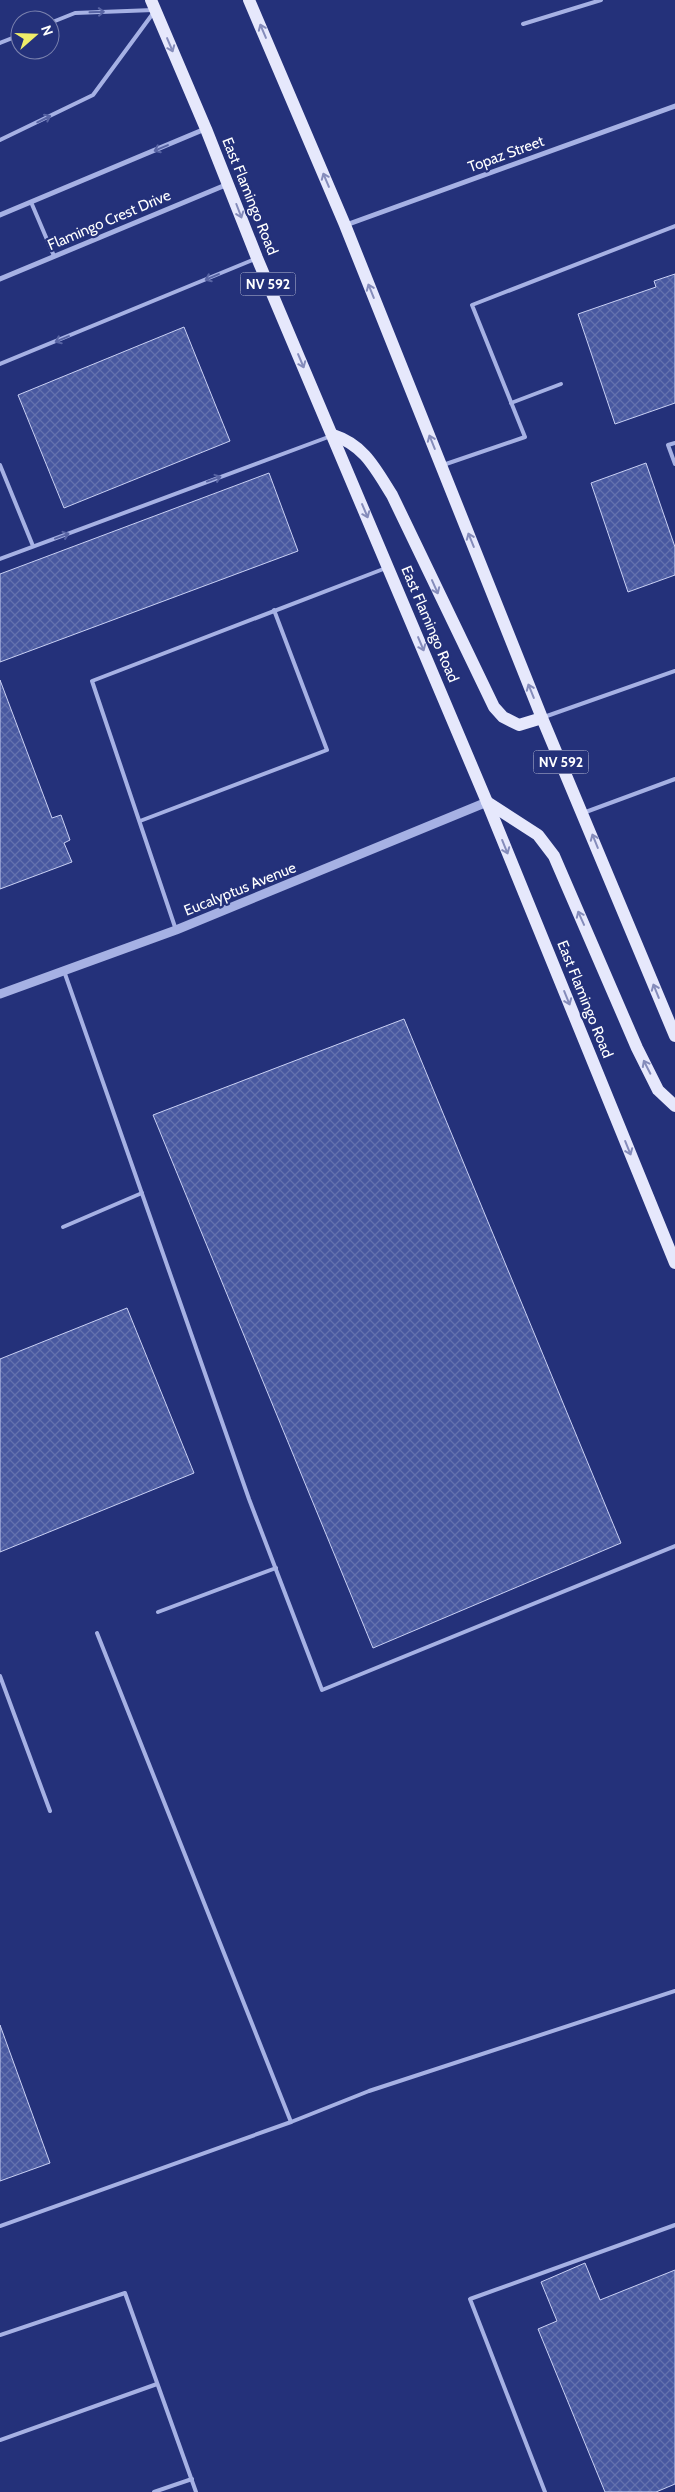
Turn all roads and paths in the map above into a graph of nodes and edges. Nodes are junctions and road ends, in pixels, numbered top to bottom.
1 (249, 0) edge
2 (601, 0) edge
3 (153, 5) edge
4 (60, 19) edge
5 (523, 24) dead end
6 (675, 106) edge
7 (206, 129) junction
8 (0, 140) edge
9 (228, 184) junction
10 (31, 202) junction
11 (0, 215) edge
12 (345, 225) junction
13 (675, 226) edge
14 (54, 256) junction
15 (257, 258) junction
16 (0, 279) edge
17 (0, 364) edge
18 (561, 384) dead end
19 (511, 403) junction
20 (333, 435) junction
21 (675, 442) edge
22 (675, 464) edge
23 (0, 465) edge
24 (441, 466) junction
25 (33, 546) junction
26 (0, 559) edge
27 (388, 567) junction
28 (274, 610) junction
29 (675, 671) edge
30 (542, 718) junction
31 (675, 779) edge
32 (487, 802) junction
33 (583, 813) junction
34 (140, 821) junction
35 (176, 930) junction
36 (64, 971) junction
37 (0, 994) edge
38 (672, 1019) edge
39 (675, 1036) edge
40 (675, 1106) edge
41 (142, 1192) junction
42 (63, 1227) dead end
43 (675, 1263) edge
44 (675, 1546) edge
45 (276, 1568) junction
46 (158, 1612) dead end
47 (97, 1632) dead end
48 (0, 1676) edge
49 (50, 1811) dead end
50 (675, 1991) edge
51 (291, 2122) junction
52 (675, 2224) edge
53 (0, 2226) edge
54 (0, 2335) edge
55 (157, 2384) junction
56 (0, 2440) edge
57 (192, 2479) junction
58 (154, 2492) edge
59 (196, 2492) edge
60 (545, 2492) edge

12 -> 1 main road, NV 592
2 - 5 lane
4 -> 3 lane
3 -> 7 main road, East Flamingo Road / NV 592
8 -> 3 lane
6 - 12 street, Topaz Street
7 - 9 main road, East Flamingo Road / NV 592
7 -> 10 street
9 - 14 street, Flamingo Crest Drive
9 -> 15 main road, East Flamingo Road / NV 592
10 - 11 street
10 - 14 lane
24 -> 12 main road, NV 592
13 - 19 lane
14 - 16 street, Flamingo Crest Drive
15 -> 17 lane
15 -> 20 main road, East Flamingo Road / NV 592
18 - 19 lane
19 - 24 lane
25 -> 20 lane
20 -> 27 main road, East Flamingo Road / NV 592
20 -> 30 main road
21 - 22 lane
23 - 25 lane
30 -> 24 main road, NV 592
25 - 26 lane
27 - 28 lane
27 -> 32 main road, East Flamingo Road / NV 592
28 - 34 lane
28 - 34 lane
29 - 30 lane
30 - 33 main road, NV 592
31 - 33 lane
32 - 35 street, Eucalyptus Avenue
40 -> 32 main road
32 -> 43 main road, East Flamingo Road / NV 592
38 -> 33 main road, NV 592
34 - 35 lane
35 - 36 street, Eucalyptus Avenue
36 - 37 street, Eucalyptus Avenue
36 - 41 lane
38 - 39 main road, NV 592
41 - 42 lane
41 - 45 lane
44 - 45 lane
45 - 46 lane
47 - 51 lane
48 - 49 lane
50 - 51 lane
51 - 53 lane
52 - 60 lane
54 - 55 lane
55 - 56 lane
55 - 57 lane
57 - 58 lane
57 - 59 lane

